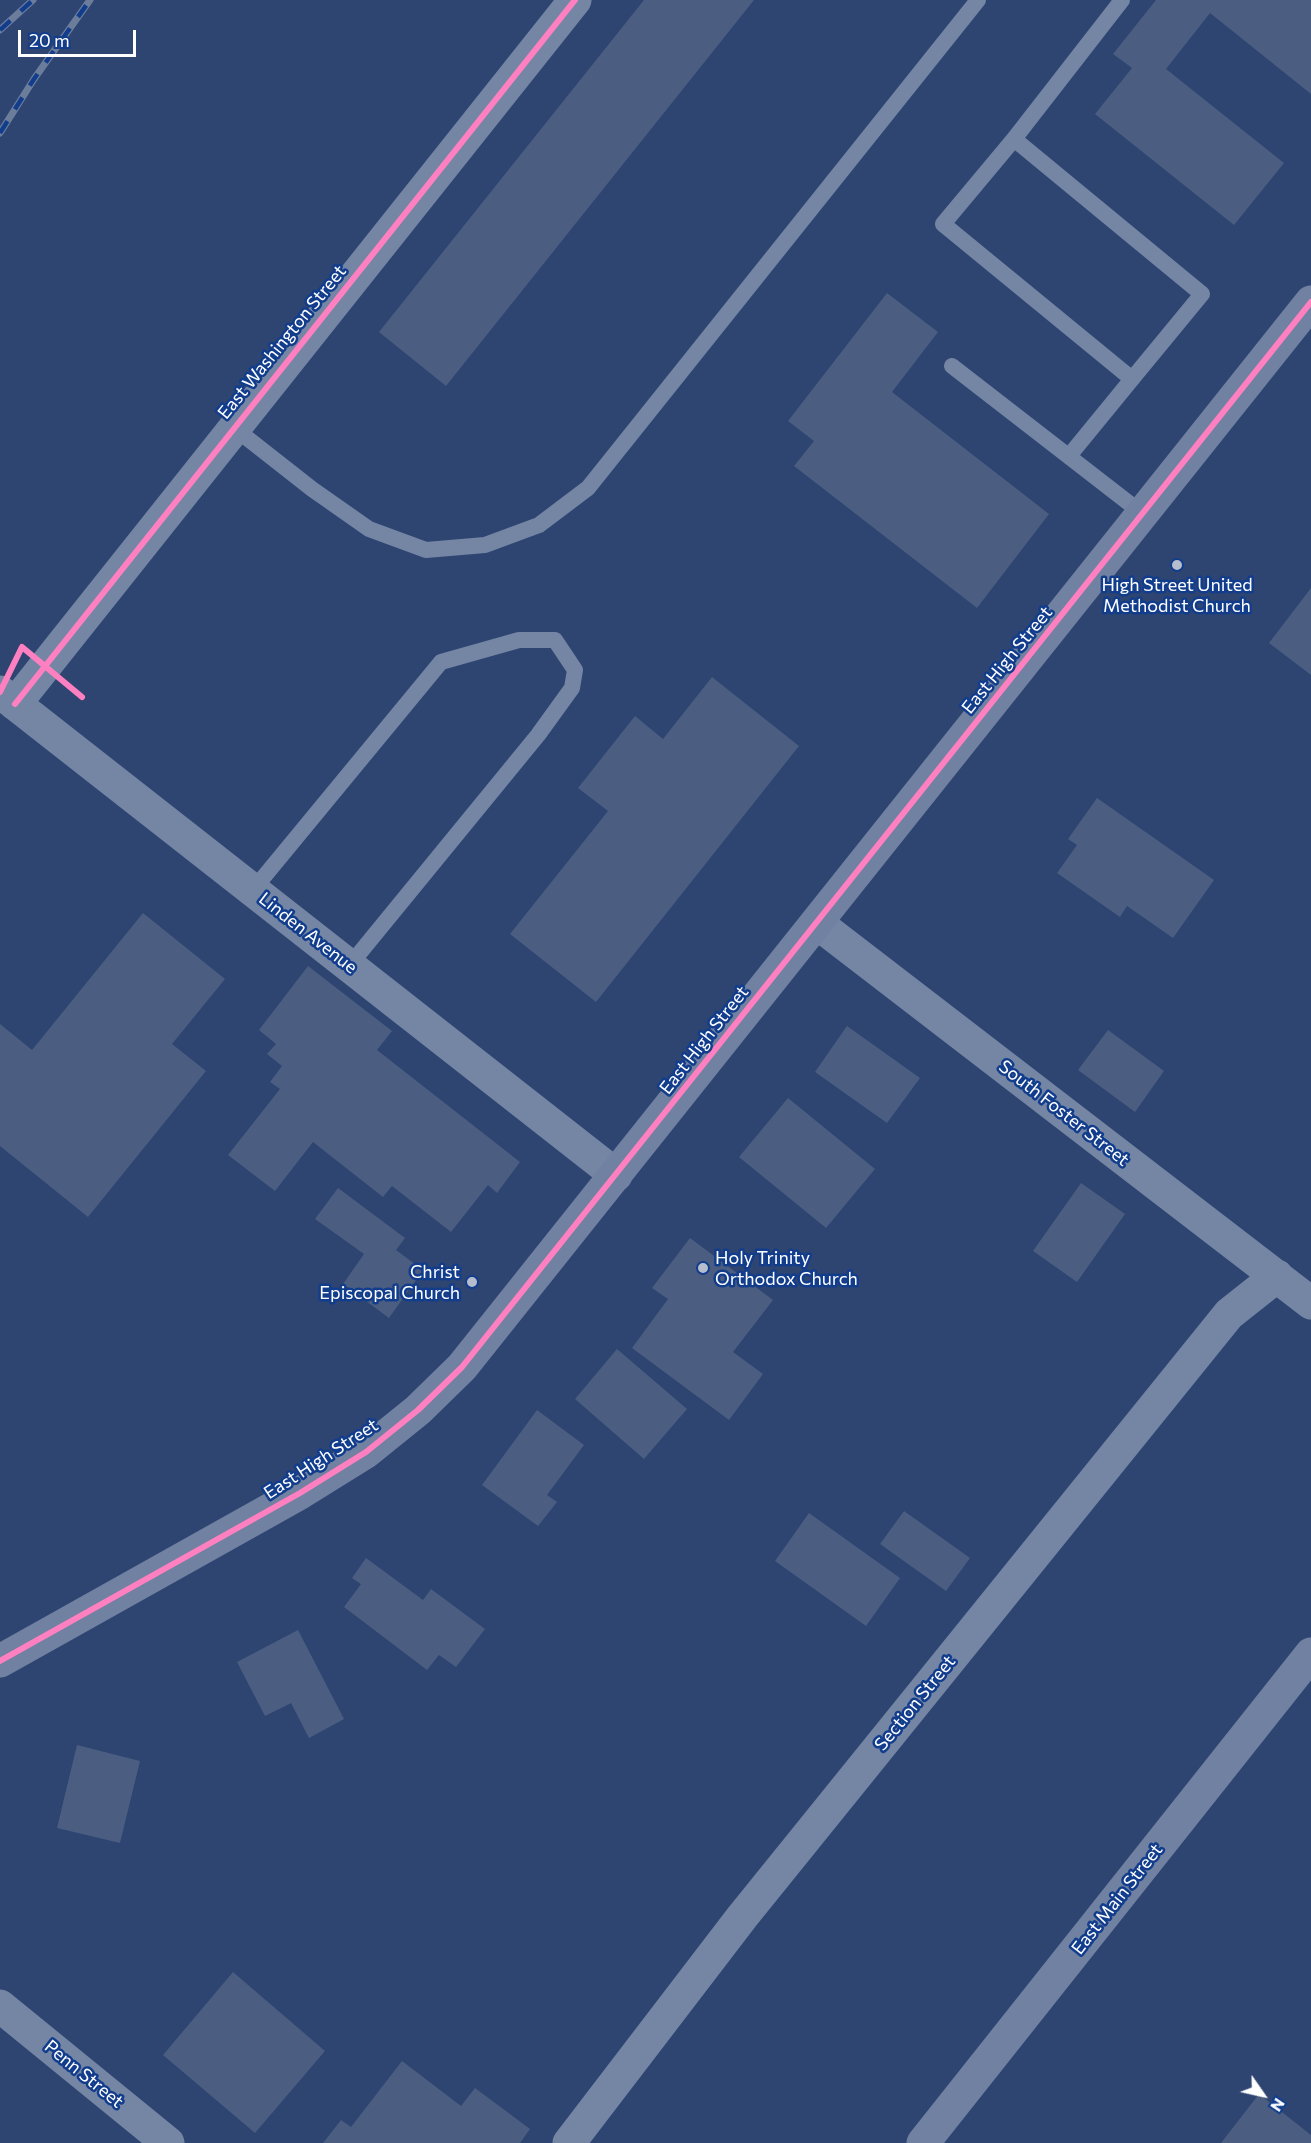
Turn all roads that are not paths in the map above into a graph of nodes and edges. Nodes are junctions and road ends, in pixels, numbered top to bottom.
1 (575, 0) edge
2 (978, 0) edge
3 (1122, 0) edge
4 (1014, 139) junction
5 (1306, 319) edge
6 (952, 366) dead end
7 (1132, 378) junction
8 (233, 427) junction
9 (1069, 456) junction
10 (1143, 514) junction
11 (7, 698) edge
12 (253, 890) junction
13 (817, 922) junction
14 (349, 966) junction
15 (616, 1175) junction
16 (1277, 1276) junction
17 (1311, 1303) edge
18 (1311, 1654) edge
19 (0, 1661) edge
20 (0, 2006) edge
21 (168, 2143) edge
22 (569, 2143) edge
23 (923, 2143) edge

1 - 8 street, East Washington Street
2 - 8 lane
3 - 4 lane
4 - 7 lane
4 - 7 lane
5 - 10 street, East High Street
6 - 9 lane
7 - 9 lane
8 - 11 street, East Washington Street
9 - 10 lane
10 - 13 street, East High Street
11 - 12 street, Linden Avenue
12 - 14 street, Linden Avenue
12 - 14 lane
13 - 15 street, East High Street
13 - 16 street, South Foster Street
14 - 15 street, Linden Avenue
15 - 19 street, East High Street
16 - 17 street, South Foster Street
16 - 22 street, Section Street
18 - 23 street, East Main Street
20 - 21 street, Penn Street

